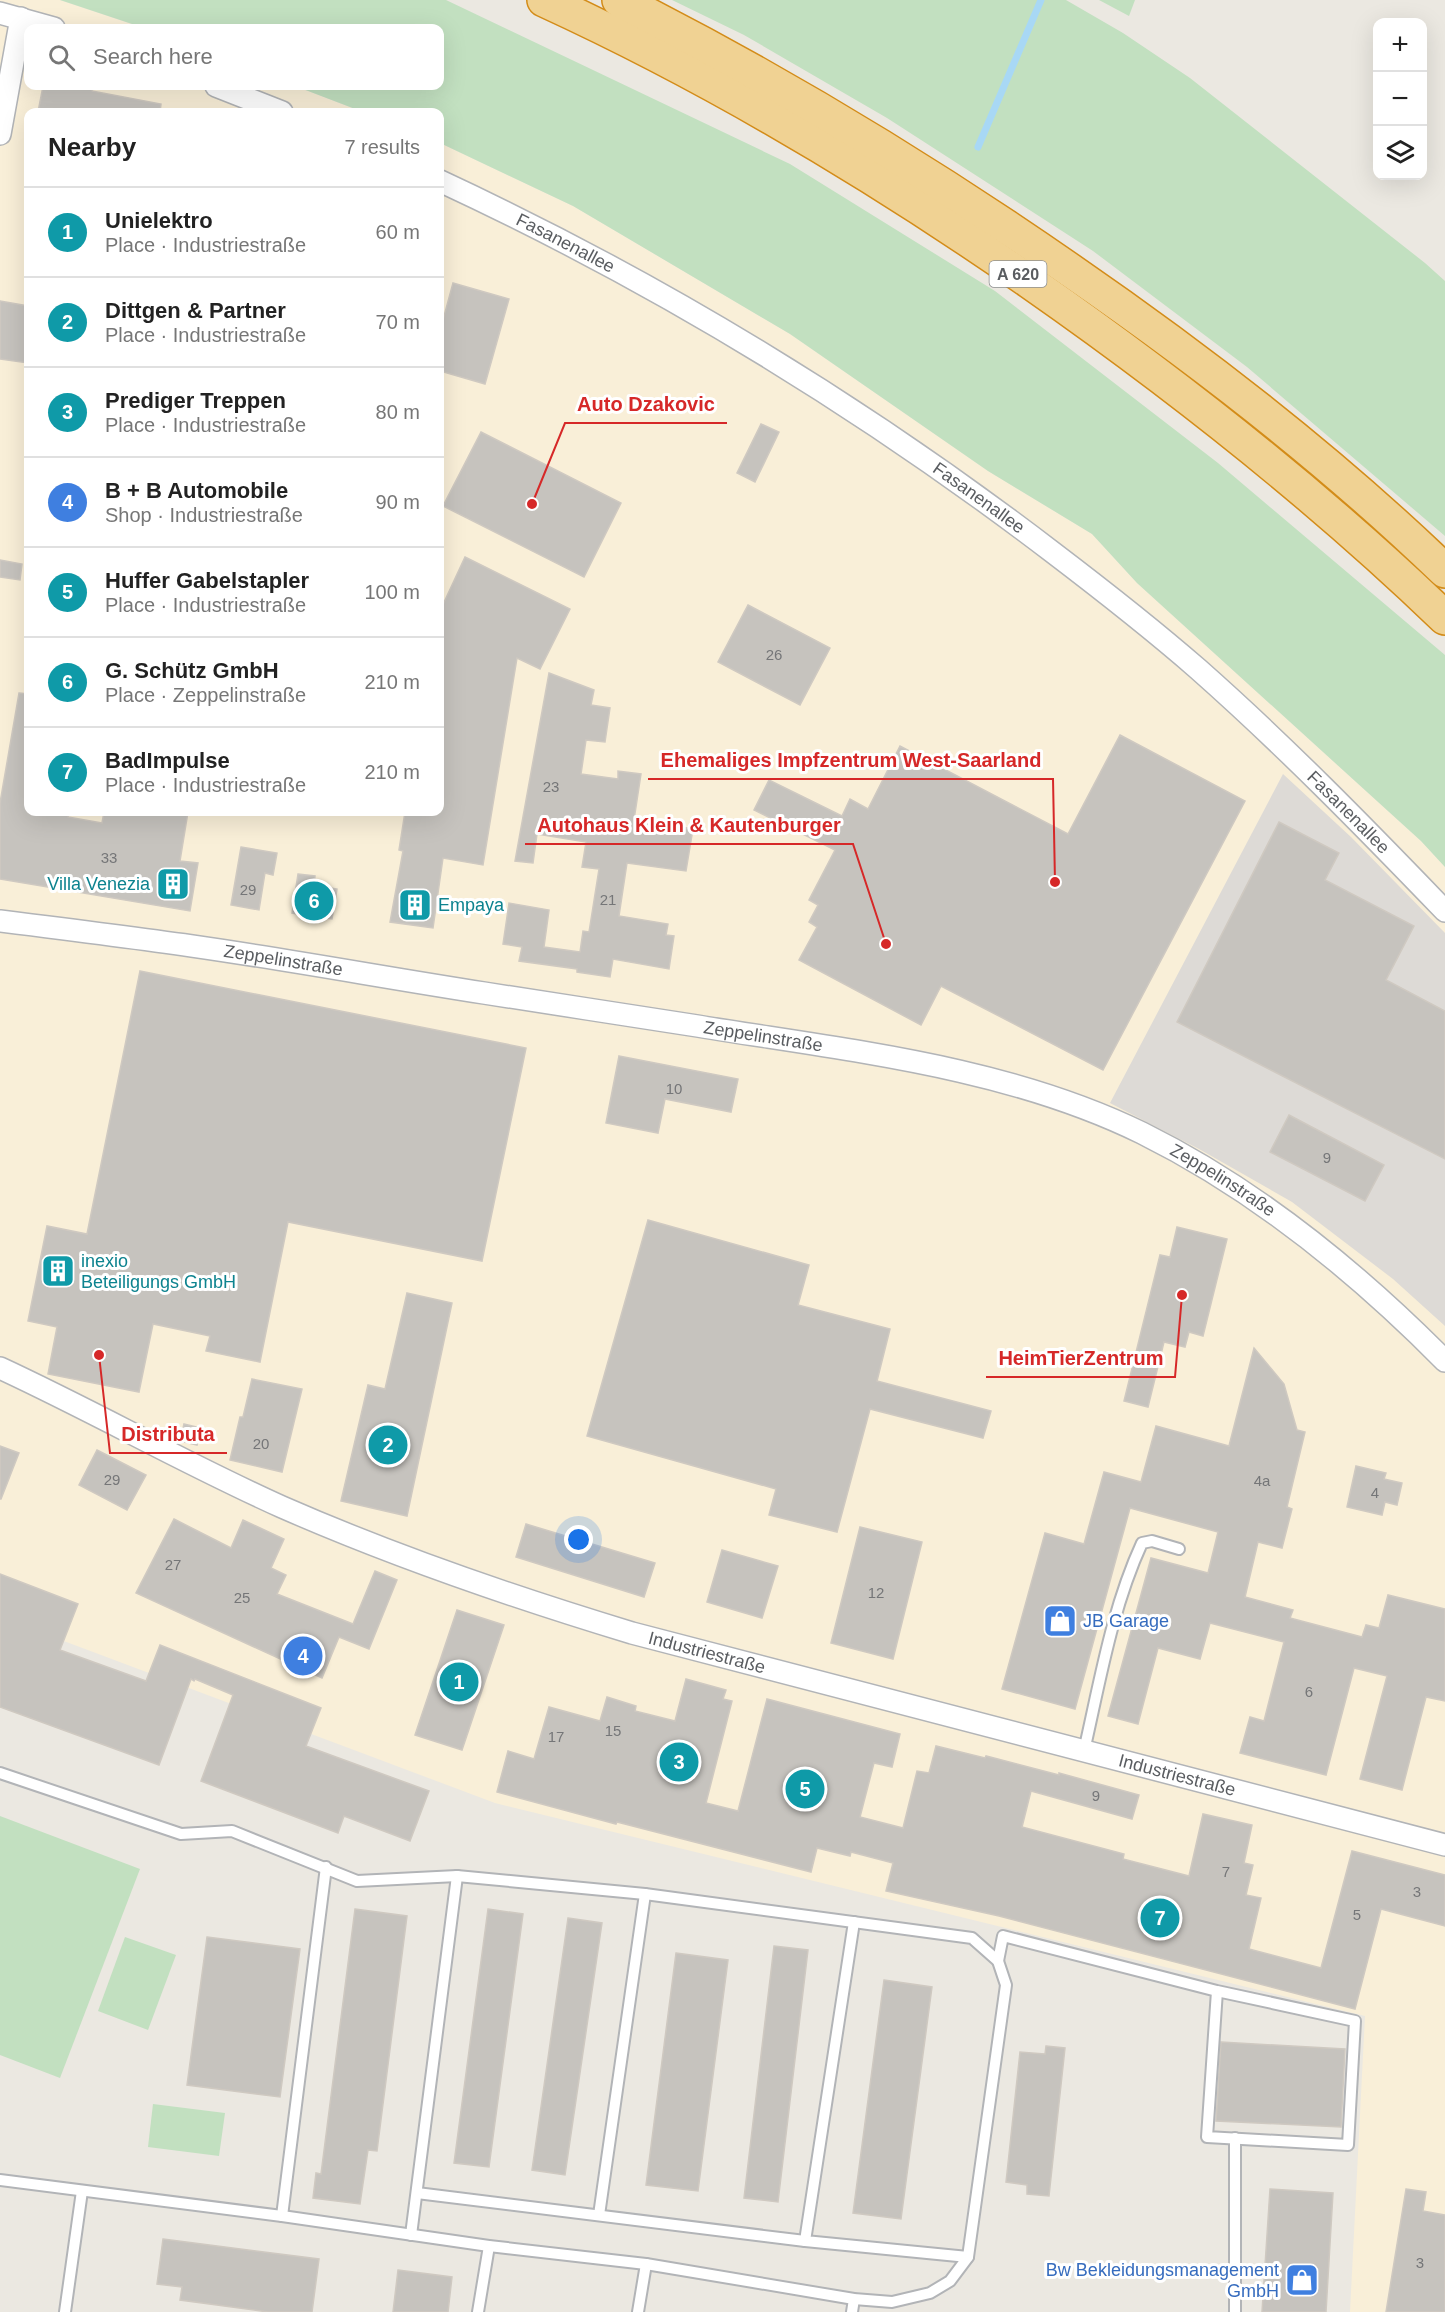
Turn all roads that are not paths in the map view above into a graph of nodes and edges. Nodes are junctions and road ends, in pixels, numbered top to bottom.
1 (544, 0) edge
2 (619, 0) edge
3 (10, 15) edge
4 (40, 24) edge
5 (226, 90) edge
6 (272, 108) edge
7 (0, 134) edge
8 (444, 183) edge
9 (1445, 572) edge
10 (1445, 618) edge
11 (1445, 911) edge
12 (0, 921) edge
13 (1445, 1361) edge
14 (0, 1368) edge
15 (1179, 1549) dead end
16 (1084, 1751) junction
17 (0, 1773) edge
18 (1445, 1845) edge
19 (326, 1867) junction
20 (458, 1875) junction
21 (645, 1894) junction
22 (855, 1922) junction
23 (998, 1961) junction
24 (1217, 1991) junction
25 (1235, 2138) junction
26 (0, 2180) edge
27 (82, 2191) junction
28 (417, 2193) junction
29 (599, 2215) junction
30 (282, 2216) junction
31 (411, 2235) junction
32 (805, 2241) junction
33 (489, 2246) junction
34 (968, 2257) junction
35 (646, 2264) junction
36 (854, 2299) junction
37 (64, 2312) edge
38 (478, 2312) edge
39 (638, 2312) edge
40 (852, 2312) edge
41 (1235, 2312) edge

1 - 10 highway, A 620
2 - 9 highway, A 620
3 - 4 street
3 - 7 street
5 - 6 street
8 - 11 street, Fasanenallee
12 - 13 street, Zeppelinstraße
14 - 16 street, Industriestraße
15 - 16 lane
16 - 18 street, Industriestraße
17 - 19 lane
19 - 20 lane
19 - 30 lane
20 - 21 lane
20 - 28 lane
21 - 22 lane
21 - 29 lane
22 - 23 lane
22 - 32 lane
23 - 24 lane
23 - 34 lane
24 - 25 lane
24 - 25 lane
25 - 41 lane
26 - 27 lane
27 - 30 lane
27 - 37 lane
28 - 29 lane
28 - 31 lane
29 - 32 lane
30 - 31 lane
31 - 33 lane
32 - 34 lane
33 - 35 lane
33 - 38 lane
34 - 36 lane
35 - 36 lane
35 - 39 lane
36 - 40 lane

